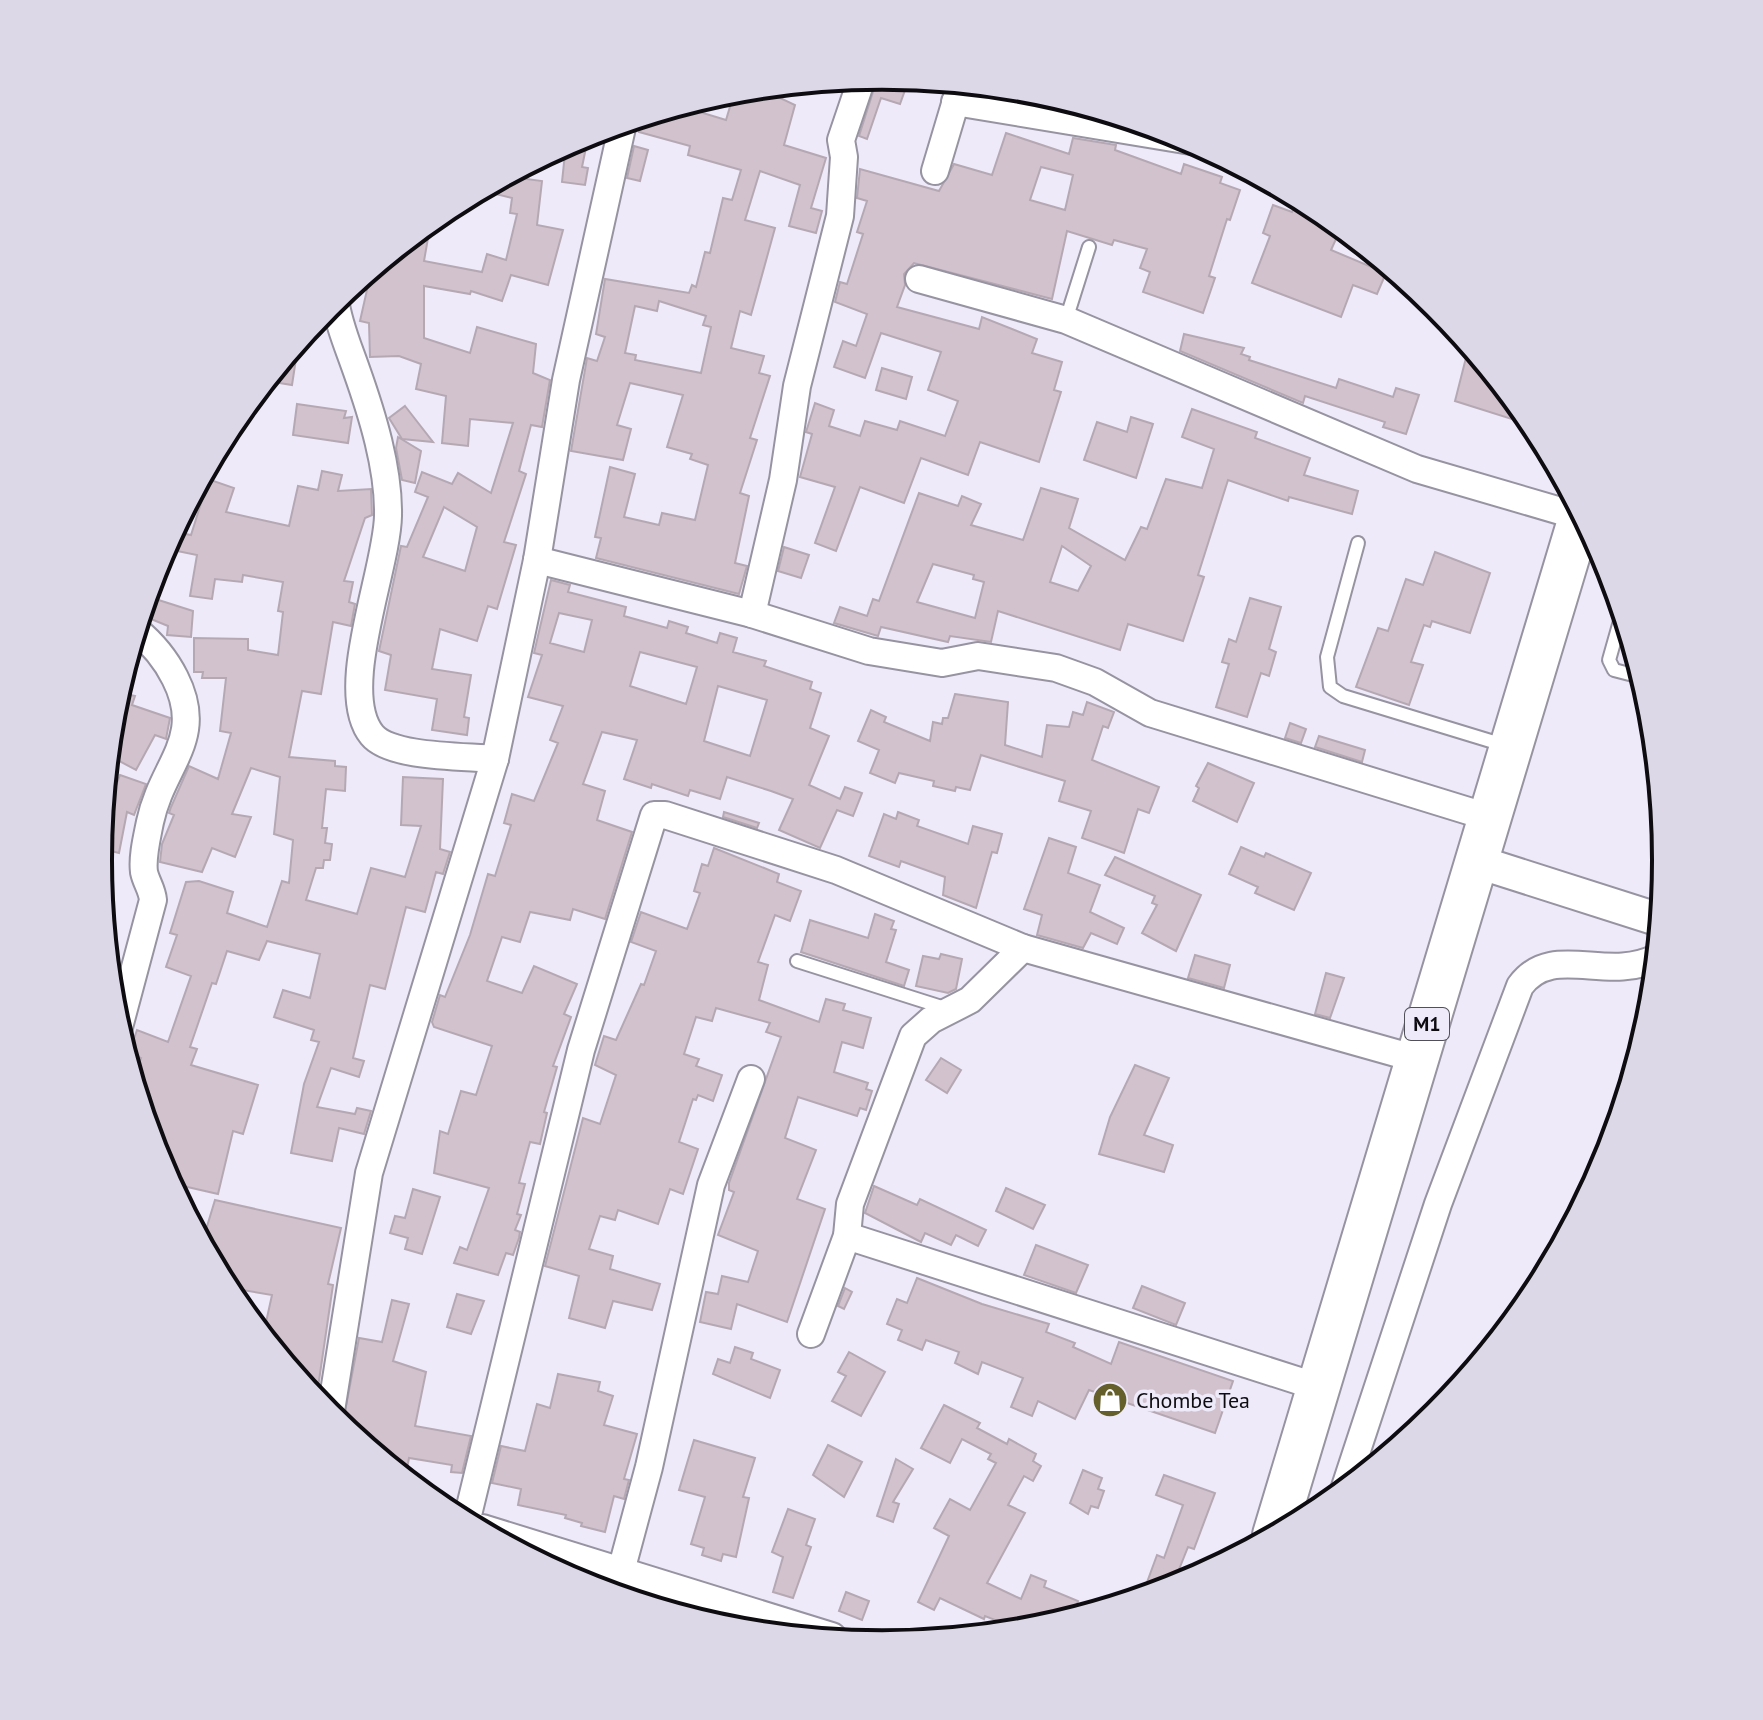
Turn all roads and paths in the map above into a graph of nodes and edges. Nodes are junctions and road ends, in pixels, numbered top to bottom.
1 (858, 91) edge
2 (958, 95) edge
3 (973, 96) edge
4 (1103, 123) edge
5 (620, 136) edge
6 (935, 171) dead end
7 (1089, 247) dead end
8 (919, 279) dead end
9 (336, 317) edge
10 (1066, 320) junction
11 (1568, 512) edge
12 (1577, 531) edge
13 (1358, 543) dead end
14 (537, 560) junction
15 (752, 614) junction
16 (1617, 632) edge
17 (145, 638) edge
18 (1628, 674) edge
19 (1510, 747) junction
20 (495, 759) junction
21 (1488, 817) junction
22 (1475, 861) junction
23 (1649, 917) edge
24 (1023, 948) junction
25 (797, 961) dead end
26 (1645, 963) edge
27 (125, 1004) edge
28 (954, 1011) junction
29 (1417, 1059) junction
30 (751, 1079) dead end
31 (847, 1236) junction
32 (811, 1334) dead end
33 (1318, 1387) junction
34 (333, 1400) edge
35 (1350, 1471) edge
36 (469, 1510) edge
37 (1279, 1519) edge
38 (529, 1544) edge
39 (621, 1571) junction
40 (782, 1623) edge

1 - 15 street
2 - 6 street
3 - 4 street
5 - 14 street
7 - 10 lane
8 - 10 street
9 - 20 street
10 - 11 street
12 - 19 highway, M1
13 - 19 lane
14 - 15 street
14 - 20 street
15 - 21 street
16 - 18 lane
17 - 27 street
19 - 21 highway, M1
20 - 34 street
21 - 22 highway, M1
22 - 23 street
22 - 29 highway, M1
24 - 28 street
24 - 29 street
24 - 36 street
25 - 28 lane
26 - 35 street
28 - 31 street
29 - 33 highway, M1
30 - 39 street
31 - 32 street
31 - 33 street
33 - 37 highway, M1
38 - 39 street
39 - 40 street

